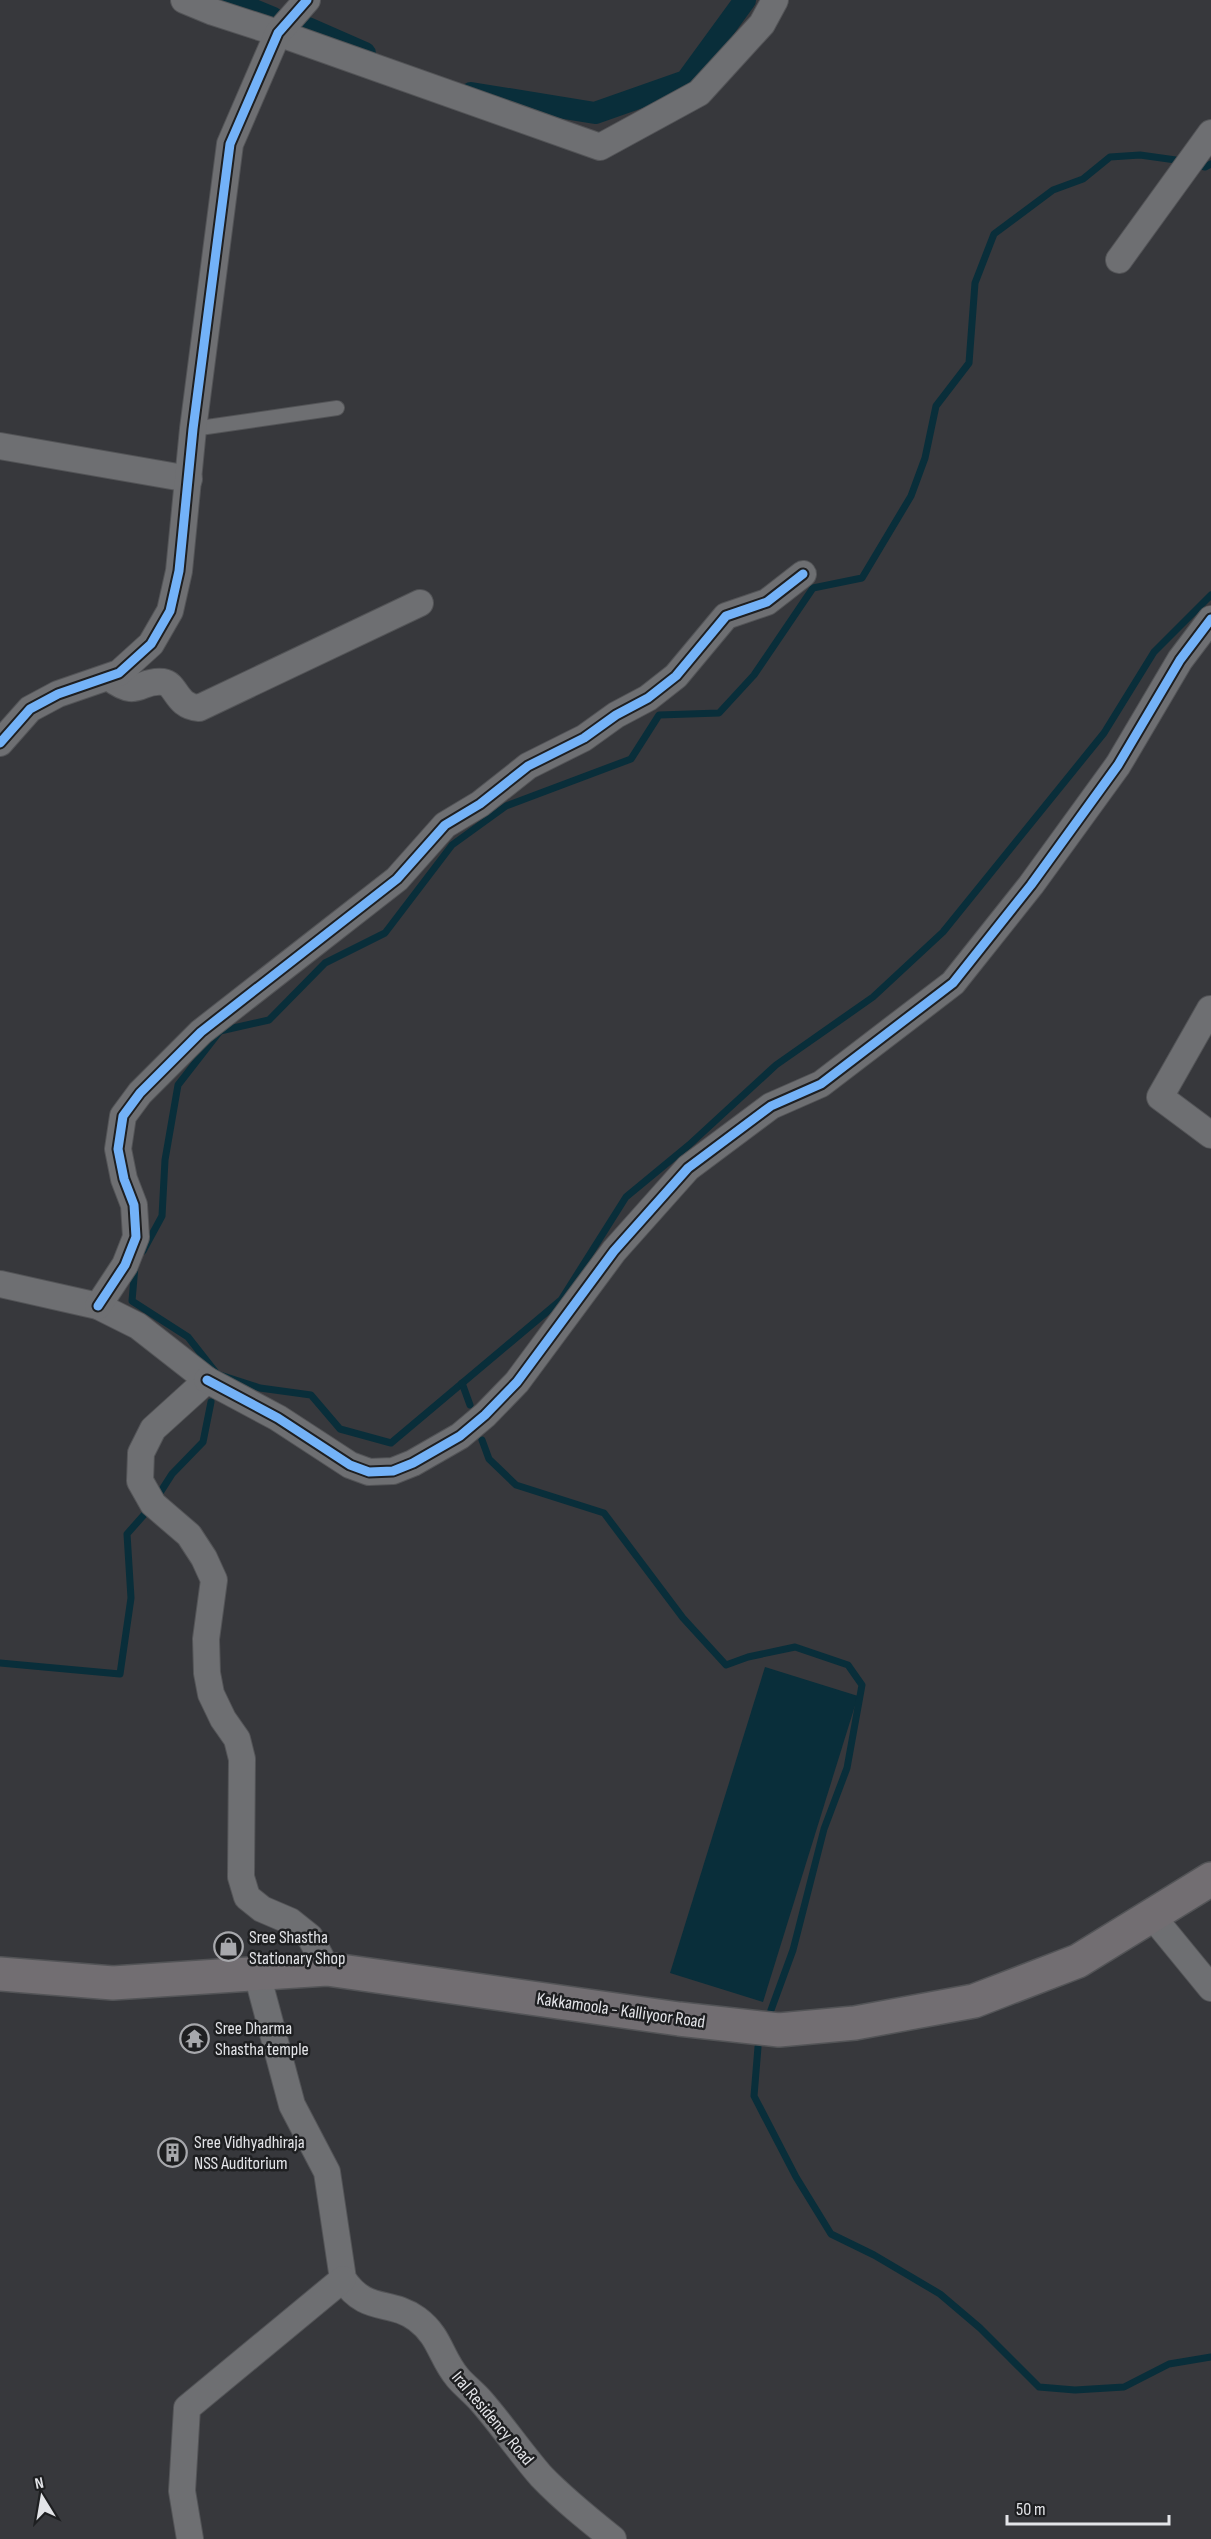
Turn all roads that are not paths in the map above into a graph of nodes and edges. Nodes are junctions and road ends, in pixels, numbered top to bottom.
1 (184, 0) edge
2 (307, 0) edge
3 (775, 0) edge
4 (279, 33) junction
5 (1211, 133) edge
6 (1119, 260) dead end
7 (337, 408) dead end
8 (193, 429) junction
9 (0, 446) edge
10 (189, 479) junction
11 (803, 574) dead end
12 (420, 603) dead end
13 (1211, 619) edge
14 (110, 678) junction
15 (0, 743) edge
16 (1210, 1009) edge
17 (1211, 1135) edge
18 (0, 1284) edge
19 (98, 1306) junction
20 (207, 1380) junction
21 (1211, 1879) edge
22 (1152, 1916) junction
23 (327, 1969) junction
24 (0, 1974) edge
25 (257, 1974) junction
26 (1211, 1988) edge
27 (343, 2279) junction
28 (190, 2539) edge
29 (614, 2539) edge

1 - 4 street
2 - 4 street
3 - 4 street
4 - 8 street
5 - 6 street
7 - 8 lane
8 - 10 street
9 - 10 street
10 - 14 street
11 - 19 street
12 - 14 street
13 - 20 street
14 - 15 street
16 - 17 street
18 - 19 street
19 - 20 street
20 - 23 street
21 - 22 main road, Kakkamoola - Kalliyoor Road
22 - 23 main road, Kakkamoola - Kalliyoor Road
22 - 26 street
23 - 25 main road, Kakkamoola - Kalliyoor Road
24 - 25 main road, Kakkamoola - Kalliyoor Road
25 - 27 street
27 - 28 street
27 - 29 street, Iral Residency Road

